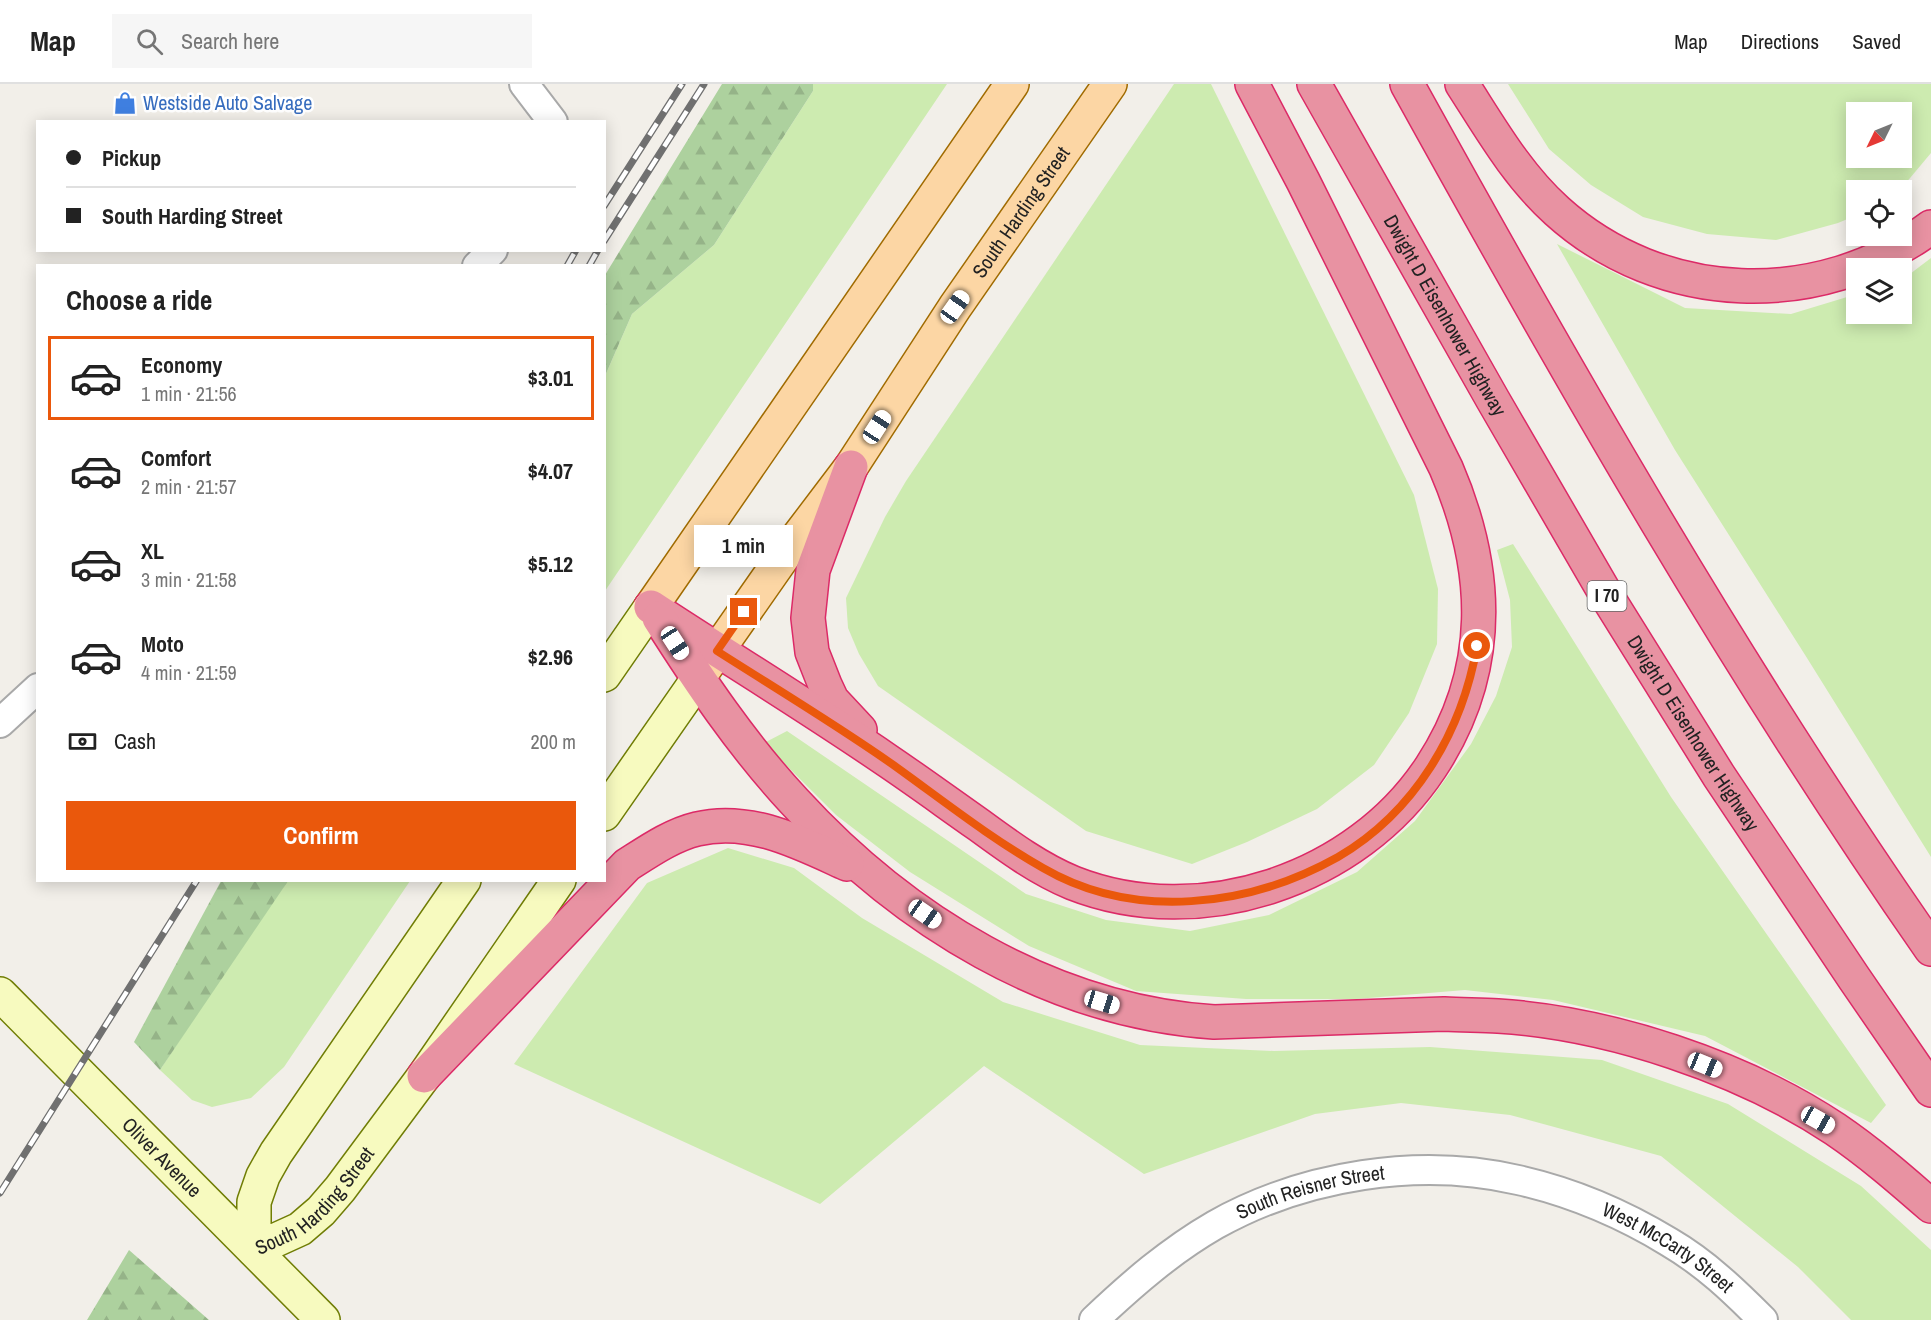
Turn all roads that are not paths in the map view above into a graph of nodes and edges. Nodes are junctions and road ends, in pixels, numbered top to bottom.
1 (524, 84) edge
2 (1012, 84) edge
3 (1110, 84) edge
4 (1314, 84) edge
5 (1407, 84) edge
6 (1462, 84) edge
7 (1256, 91) edge
8 (551, 120) edge
9 (1931, 227) edge
10 (491, 252) edge
11 (479, 264) edge
12 (851, 467) junction
13 (651, 607) junction
14 (717, 651) junction
15 (606, 672) edge
16 (698, 679) junction
17 (36, 690) edge
18 (0, 723) edge
19 (887, 760) junction
20 (606, 811) edge
21 (870, 875) junction
22 (463, 882) edge
23 (558, 882) edge
24 (1931, 949) edge
25 (0, 994) edge
26 (424, 1076) junction
27 (1931, 1089) edge
28 (1563, 1193) joint
29 (1931, 1206) edge
30 (254, 1250) junction
31 (323, 1320) edge
32 (1094, 1320) edge
33 (1763, 1320) edge

1 - 8 street
2 - 13 main road
3 - 12 main road, South Harding Street
4 - 27 highway, Dwight D Eisenhower Highway / I 70
5 - 24 highway
6 - 9 highway
7 - 19 highway
10 - 11 street
12 - 14 main road, South Harding Street
12 - 19 highway
13 - 14 highway
13 - 15 street
13 - 16 highway
14 - 16 main road, South Harding Street
14 - 19 highway
16 - 20 street, South Harding Street
16 - 21 highway
17 - 18 street
21 - 26 highway
21 - 29 highway
22 - 30 street, South Harding Street
23 - 26 street, South Harding Street
25 - 30 street, Oliver Avenue
26 - 30 street, South Harding Street
28 - 32 street, South Reisner Street
28 - 33 street, West McCarty Street
30 - 31 street, Oliver Avenue

